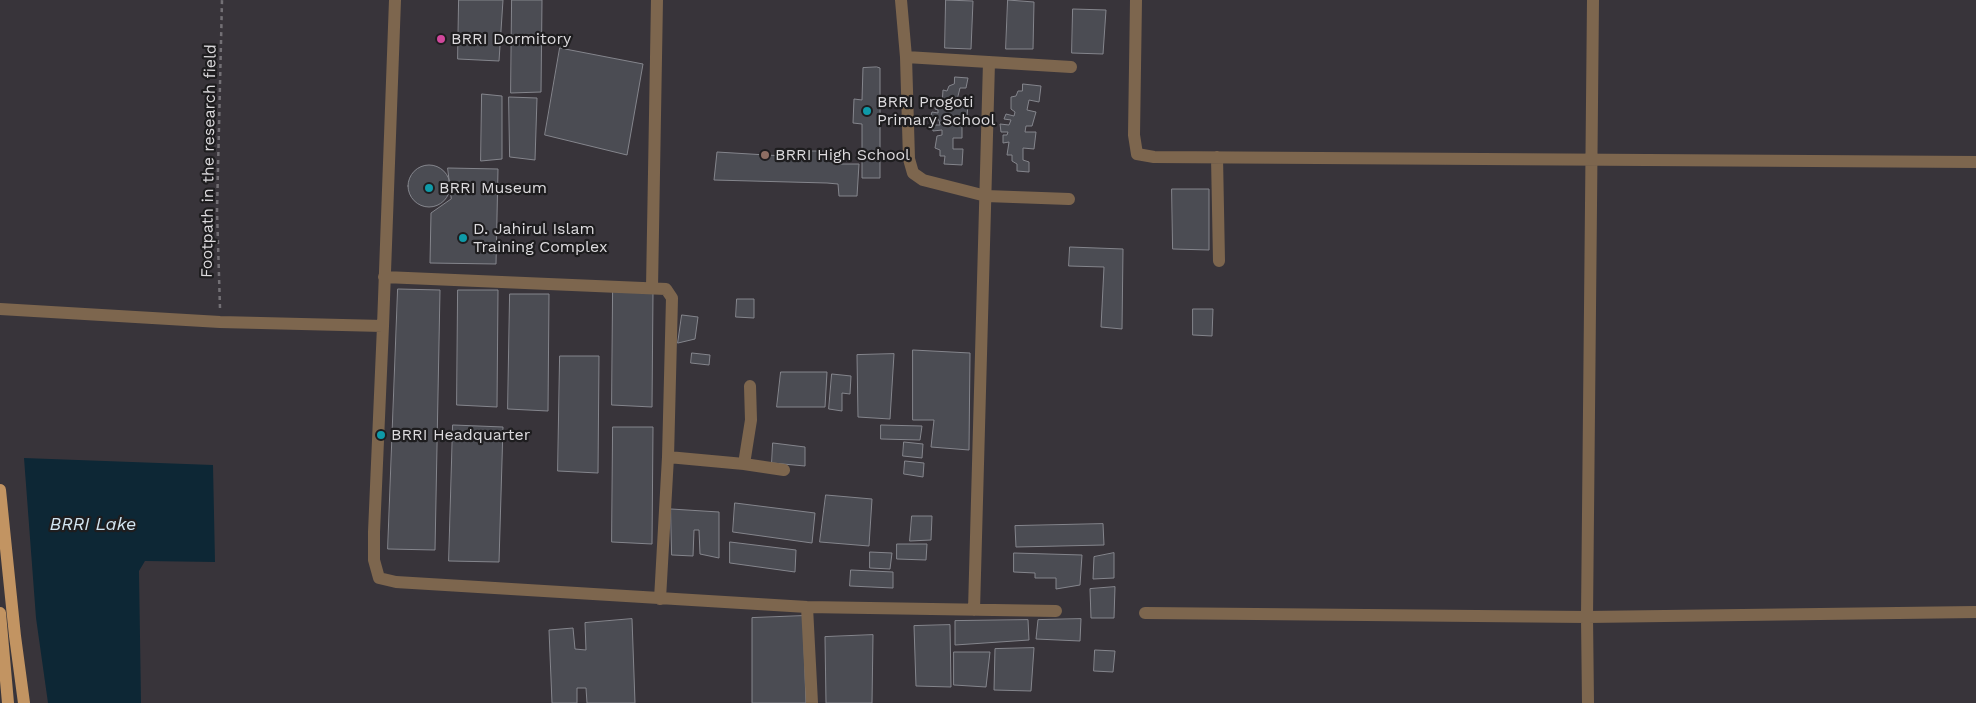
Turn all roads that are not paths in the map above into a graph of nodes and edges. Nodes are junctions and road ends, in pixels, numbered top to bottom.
1 (395, 0) edge
2 (657, 0) edge
3 (901, 0) edge
4 (1136, 0) edge
5 (1593, 0) edge
6 (906, 57) junction
7 (988, 62) junction
8 (1071, 67) dead end
9 (1217, 157) junction
10 (1593, 161) junction
11 (1976, 162) edge
12 (986, 196) junction
13 (1069, 199) dead end
14 (1219, 261) dead end
15 (384, 277) junction
16 (652, 288) junction
17 (0, 309) edge
18 (384, 326) junction
19 (750, 386) dead end
20 (668, 457) junction
21 (744, 464) junction
22 (784, 470) dead end
23 (0, 490) edge
24 (660, 599) junction
25 (807, 607) junction
26 (974, 610) junction
27 (1056, 611) dead end
28 (1976, 612) edge
29 (0, 613) edge
30 (1145, 614) dead end
31 (1587, 617) junction
32 (8, 703) edge
33 (24, 703) edge
34 (812, 703) edge
35 (1588, 703) edge

1 - 15 street
2 - 16 street
3 - 6 street
4 - 9 street
5 - 10 street
6 - 7 street
6 - 12 street
7 - 8 street
7 - 12 street
9 - 10 street
9 - 14 street
10 - 11 street
10 - 31 street
12 - 13 street
12 - 26 street
15 - 16 street
15 - 18 street
16 - 20 street
17 - 18 street
18 - 24 street
19 - 21 street
20 - 21 street
20 - 24 street
21 - 22 street
23 - 33 main road
24 - 25 street
25 - 26 street
25 - 34 street
26 - 27 street
28 - 31 street
29 - 32 main road
30 - 31 street
31 - 35 street

